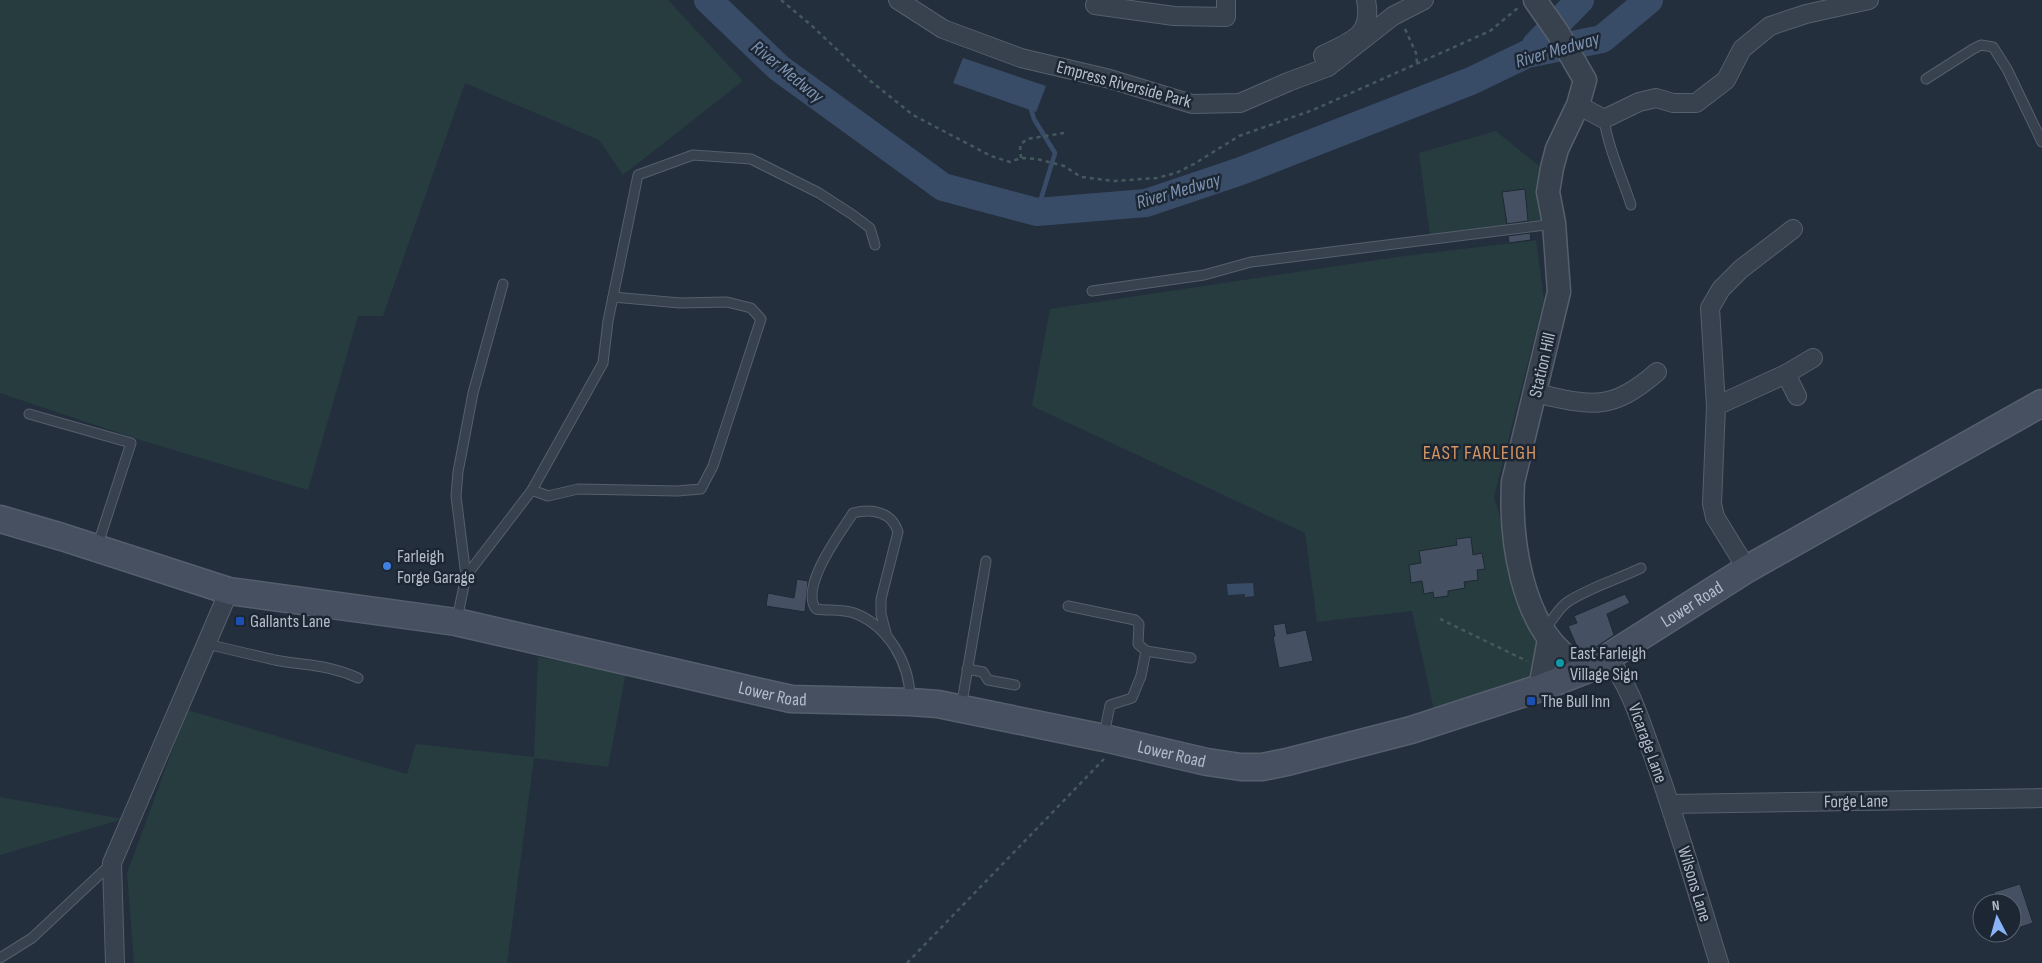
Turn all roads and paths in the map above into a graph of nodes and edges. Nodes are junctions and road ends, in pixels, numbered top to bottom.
1 (781, 0) edge
2 (898, 0) edge
3 (1226, 0) edge
4 (1366, 0) edge
5 (1424, 0) edge
6 (1530, 0) edge
7 (1869, 0) edge
8 (1094, 4) dead end
9 (1399, 14) junction
10 (1418, 63) junction
11 (1328, 67) junction
12 (1926, 79) dead end
13 (1581, 97) junction
14 (1604, 119) junction
15 (1064, 133) dead end
16 (2042, 142) edge
17 (1020, 158) junction
18 (1631, 205) dead end
19 (1554, 224) junction
20 (1793, 229) dead end
21 (875, 245) dead end
22 (503, 284) dead end
23 (1092, 291) dead end
24 (613, 297) junction
25 (1813, 358) dead end
26 (1657, 372) dead end
27 (1786, 374) junction
28 (1536, 393) junction
29 (1797, 396) dead end
30 (2042, 403) edge
31 (1716, 406) junction
32 (29, 414) dead end
33 (532, 490) junction
34 (0, 519) edge
35 (96, 549) junction
36 (986, 561) dead end
37 (1641, 568) dead end
38 (1747, 569) junction
39 (466, 576) junction
40 (229, 591) junction
41 (1068, 606) dead end
42 (1440, 619) dead end
43 (456, 622) junction
44 (1546, 634) junction
45 (887, 637) junction
46 (206, 644) junction
47 (1146, 651) junction
48 (1191, 658) dead end
49 (1599, 663) junction
50 (968, 669) junction
51 (358, 678) dead end
52 (1542, 679) junction
53 (1015, 686) dead end
54 (910, 702) junction
55 (961, 708) junction
56 (1112, 740) junction
57 (2042, 798) edge
58 (1670, 804) junction
59 (112, 863) junction
60 (0, 958) edge
61 (115, 963) edge
62 (907, 963) edge
63 (1719, 963) edge

1 - 17 path
2 - 11 street, Empress Riverside Park
3 - 8 street
4 - 11 street
5 - 9 street, Empress Riverside Park
6 - 10 path
6 - 13 street
7 - 14 street
9 - 10 path
9 - 11 street, Empress Riverside Park
10 - 17 path
12 - 16 lane
13 - 14 street
13 - 19 street, Station Hill
14 - 18 lane
15 - 17 path
19 - 23 lane
19 - 28 street, Station Hill
20 - 31 street
21 - 24 lane
22 - 39 lane
24 - 33 lane
24 - 33 lane
25 - 27 street
26 - 28 street
27 - 29 street
27 - 31 street
28 - 44 street, Station Hill
30 - 38 main road, Lower Road
31 - 38 street
32 - 35 lane
33 - 39 lane
34 - 35 main road, Lower Road
35 - 40 main road, Lower Road
36 - 50 lane
37 - 44 lane
38 - 49 main road, Lower Road
39 - 43 lane
40 - 43 main road, Lower Road
40 - 46 street
41 - 47 lane
42 - 52 path
43 - 54 main road, Lower Road
44 - 49 street, Station Hill
44 - 52 street
45 - 45 lane
45 - 54 lane
46 - 51 lane
46 - 59 street
47 - 48 lane
47 - 56 lane
49 - 52 main road, Lower Road
49 - 58 street, Vicarage Lane
50 - 53 lane
50 - 55 lane
52 - 56 main road, Lower Road
54 - 55 main road, Lower Road
55 - 56 main road, Lower Road
56 - 62 path
57 - 58 street, Forge Lane
58 - 63 street, Wilsons Lane
59 - 60 lane
59 - 61 street

